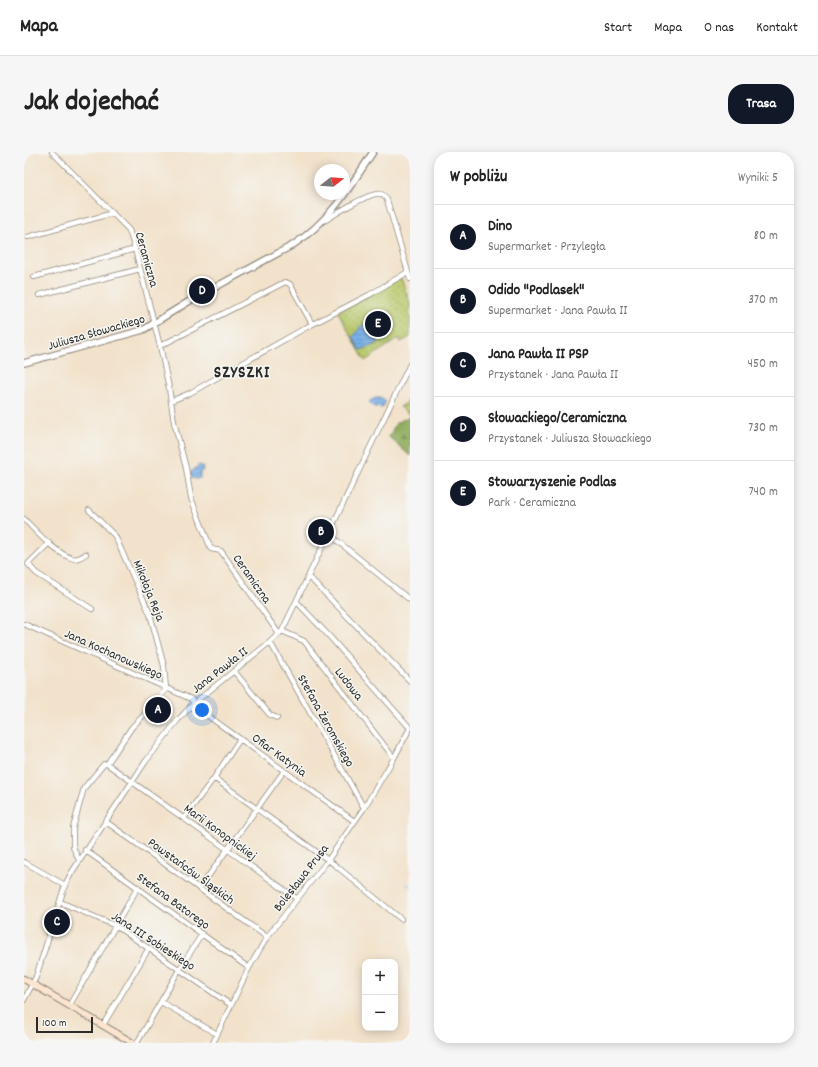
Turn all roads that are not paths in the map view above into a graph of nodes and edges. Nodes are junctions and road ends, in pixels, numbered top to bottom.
1 (52, 152) edge
2 (373, 152) edge
3 (350, 188) edge
4 (342, 200) joint
5 (351, 204) junction
6 (113, 213) junction
7 (319, 224) junction
8 (28, 237) dead end
9 (135, 249) junction
10 (408, 268) edge
11 (140, 269) junction
12 (34, 277) dead end
13 (410, 279) edge
14 (40, 295) dead end
15 (312, 324) junction
16 (154, 325) junction
17 (160, 346) junction
18 (24, 363) edge
19 (410, 364) edge
20 (171, 401) junction
21 (89, 510) dead end
22 (24, 519) edge
23 (329, 534) junction
24 (49, 544) junction
25 (86, 554) dead end
26 (308, 578) junction
27 (410, 600) edge
28 (297, 602) junction
29 (92, 609) dead end
30 (24, 624) edge
31 (280, 632) junction
32 (270, 642) junction
33 (234, 671) junction
34 (410, 681) edge
35 (166, 689) junction
36 (194, 703) junction
37 (277, 718) dead end
38 (410, 728) edge
39 (240, 739) junction
40 (394, 758) junction
41 (107, 764) junction
42 (284, 771) junction
43 (214, 778) junction
44 (132, 781) junction
45 (364, 808) junction
46 (256, 810) junction
47 (184, 818) junction
48 (105, 821) junction
49 (354, 822) junction
50 (85, 850) junction
51 (228, 850) junction
52 (78, 860) junction
53 (328, 860) junction
54 (24, 862) edge
55 (65, 885) junction
56 (138, 887) junction
57 (199, 889) junction
58 (296, 898) junction
59 (60, 902) junction
60 (401, 919) dead end
61 (116, 926) junction
62 (202, 934) junction
63 (267, 937) junction
64 (149, 948) junction
65 (249, 968) junction
66 (179, 970) junction
67 (24, 979) edge
68 (32, 984) junction
69 (24, 1000) edge
70 (161, 1002) junction
71 (231, 1005) junction
72 (70, 1006) junction
73 (103, 1026) junction
74 (217, 1034) junction
75 (133, 1043) edge
76 (137, 1043) edge
77 (213, 1043) edge

1 - 6 street, Ceramiczna
2 - 3 street, Juliusza Słowackiego
4 - 5 street
4 - 7 street, Juliusza Słowackiego
5 - 7 street
5 - 10 street
6 - 8 street
6 - 9 street, Ceramiczna
7 - 16 street, Juliusza Słowackiego
9 - 11 street, Ceramiczna
9 - 12 street
10 - 13 street
10 - 15 street
11 - 14 street
11 - 16 street, Ceramiczna
15 - 17 street
15 - 20 street
16 - 17 street, Ceramiczna
16 - 18 street, Juliusza Słowackiego
17 - 20 street, Ceramiczna
19 - 23 street, Jana Pawła II
20 - 31 street, Ceramiczna
21 - 35 street, Mikołaja Reja
22 - 24 street
23 - 26 street, Jana Pawła II
23 - 27 street
24 - 25 street
24 - 29 street
26 - 28 street, Jana Pawła II
26 - 34 street
28 - 31 street, Jana Pawła II
28 - 38 street
30 - 35 street, Jana Kochanowskiego
31 - 32 street, Jana Pawła II
31 - 40 street, Ludowa
32 - 33 street, Jana Pawła II
32 - 45 street, Stefana Żeromskiego
33 - 36 street, Jana Pawła II
33 - 37 street
35 - 36 street, Jana Kochanowskiego
35 - 41 street
36 - 39 street, Ofiar Katynia
36 - 44 street, Jana Pawła II
38 - 40 street, Bolesława Prusa
39 - 42 street, Ofiar Katynia
39 - 43 street
40 - 45 street, Bolesława Prusa
41 - 44 street, Marii Konopnickiej
41 - 52 street
42 - 46 street
42 - 49 street, Ofiar Katynia
43 - 46 street
43 - 47 street
44 - 47 street, Marii Konopnickiej
44 - 48 street, Jana Pawła II
45 - 49 street, Bolesława Prusa
46 - 51 street
46 - 53 street
47 - 51 street, Marii Konopnickiej
48 - 50 street, Jana Pawła II
48 - 57 street, Powstańców Śląskich
49 - 53 street, Bolesława Prusa
50 - 52 street, Jana Pawła II
50 - 56 street, Stefana Batorego
51 - 57 street
51 - 58 street, Marii Konopnickiej
52 - 55 street, Jana Pawła II
53 - 58 street, Bolesława Prusa
53 - 60 street
54 - 55 street
55 - 59 street, Jana Pawła II
56 - 61 street
56 - 62 street, Stefana Batorego
57 - 63 street, Powstańców Śląskich
58 - 63 street, Bolesława Prusa
59 - 61 street, Jana III Sobieskiego
59 - 68 street, Jana Pawła II
61 - 64 street, Jana III Sobieskiego
61 - 72 street
62 - 65 street, Stefana Batorego
62 - 66 street
63 - 65 street, Bolesława Prusa
64 - 66 street, Jana III Sobieskiego
64 - 73 street
65 - 71 street, Bolesława Prusa
66 - 70 street
66 - 71 street, Jana III Sobieskiego
67 - 68 main road
68 - 69 street, Jana Pawła II
68 - 72 main road
70 - 74 street
70 - 76 street
71 - 74 street, Bolesława Prusa
72 - 73 main road
73 - 75 main road
74 - 77 street, Bolesława Prusa

